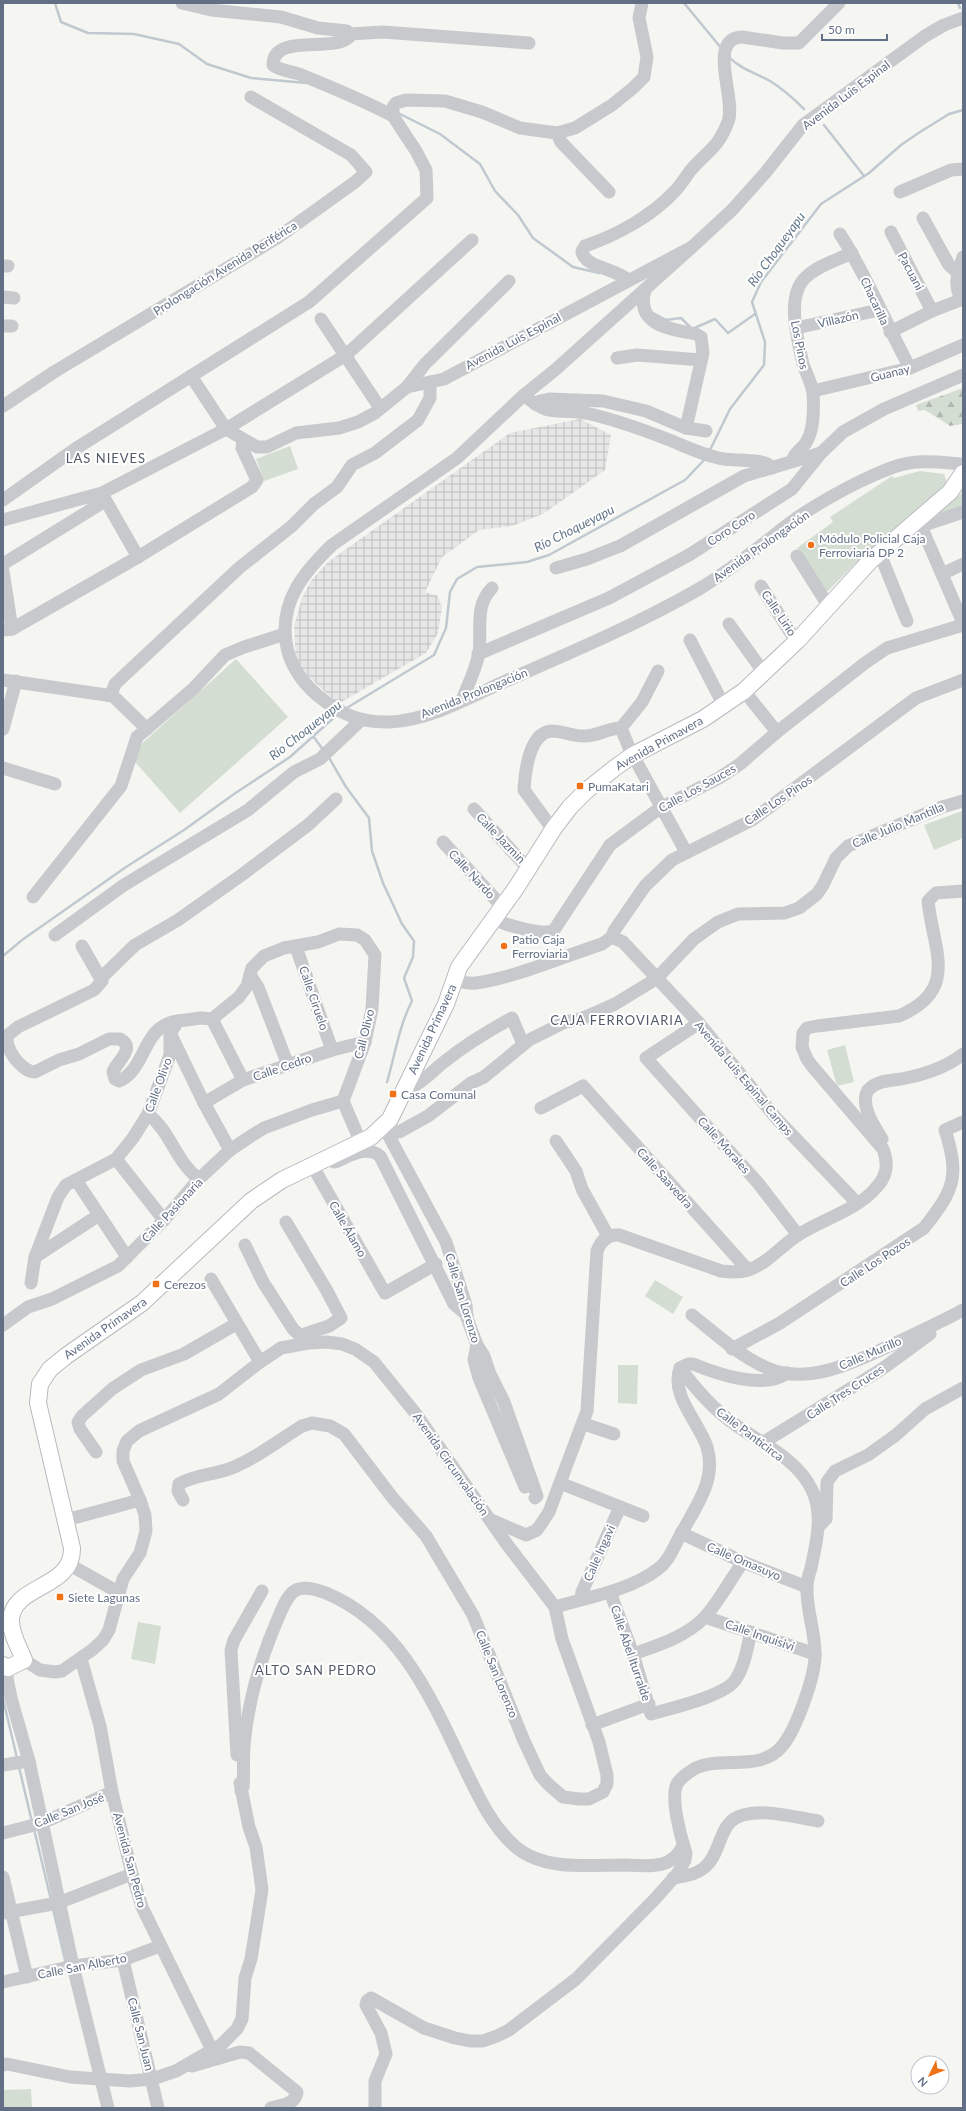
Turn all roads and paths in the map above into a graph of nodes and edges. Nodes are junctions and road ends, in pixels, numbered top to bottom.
1 (182, 3) edge
2 (642, 3) edge
3 (839, 3) edge
4 (963, 18) edge
5 (350, 34) junction
6 (529, 43) dead end
7 (251, 96) dead end
8 (393, 116) junction
9 (556, 133) junction
10 (963, 169) edge
11 (609, 192) dead end
12 (900, 192) dead end
13 (923, 218) dead end
14 (891, 232) dead end
15 (840, 234) dead end
16 (472, 240) dead end
17 (692, 247) junction
18 (852, 253) junction
19 (963, 257) edge
20 (958, 273) junction
21 (628, 280) junction
22 (509, 281) dead end
23 (645, 290) junction
24 (963, 300) edge
25 (879, 310) junction
26 (932, 310) junction
27 (321, 319) dead end
28 (796, 328) junction
29 (890, 332) junction
30 (963, 345) edge
31 (346, 355) junction
32 (617, 358) dead end
33 (701, 360) junction
34 (910, 368) junction
35 (963, 374) edge
36 (191, 376) junction
37 (430, 382) junction
38 (407, 387) junction
39 (813, 391) junction
40 (524, 395) junction
41 (535, 404) junction
42 (3, 406) edge
43 (380, 408) junction
44 (686, 428) junction
45 (226, 429) junction
46 (706, 430) dead end
47 (243, 440) junction
48 (821, 453) junction
49 (792, 460) junction
50 (963, 464) edge
51 (772, 468) junction
52 (963, 473) edge
53 (956, 489) edge
54 (104, 497) junction
55 (3, 500) edge
56 (963, 512) edge
57 (4, 518) edge
58 (918, 523) junction
59 (878, 554) junction
60 (797, 556) dead end
61 (138, 557) junction
62 (3, 564) edge
63 (963, 564) edge
64 (556, 568) dead end
65 (3, 571) edge
66 (942, 574) junction
67 (761, 586) dead end
68 (492, 588) dead end
69 (830, 604) junction
70 (907, 621) dead end
71 (729, 624) dead end
72 (963, 624) edge
73 (8, 630) edge
74 (285, 634) junction
75 (690, 640) dead end
76 (798, 640) junction
77 (478, 654) junction
78 (658, 671) dead end
79 (764, 673) junction
80 (963, 680) edge
81 (9, 681) edge
82 (744, 690) junction
83 (113, 696) junction
84 (462, 700) junction
85 (724, 706) junction
86 (356, 719) junction
87 (621, 728) junction
88 (3, 729) edge
89 (147, 729) junction
90 (777, 732) junction
91 (633, 756) junction
92 (3, 768) edge
93 (55, 784) dead end
94 (336, 799) dead end
95 (963, 801) edge
96 (660, 808) junction
97 (474, 809) dead end
98 (554, 828) junction
99 (442, 842) dead end
100 (686, 852) junction
101 (529, 866) junction
102 (963, 890) edge
103 (33, 897) dead end
104 (503, 905) junction
105 (494, 919) junction
106 (55, 935) dead end
107 (612, 937) junction
108 (82, 946) dead end
109 (296, 947) junction
110 (250, 975) junction
111 (102, 977) junction
112 (656, 979) junction
113 (455, 980) junction
114 (212, 1019) junction
115 (178, 1021) junction
116 (699, 1024) junction
117 (170, 1034) junction
118 (365, 1042) junction
119 (523, 1044) junction
120 (332, 1050) junction
121 (963, 1054) edge
122 (288, 1065) junction
123 (243, 1080) junction
124 (403, 1090) junction
125 (343, 1101) junction
126 (204, 1104) junction
127 (541, 1108) dead end
128 (148, 1114) junction
129 (963, 1122) edge
130 (384, 1127) junction
131 (556, 1141) dead end
132 (361, 1143) junction
133 (883, 1149) junction
134 (230, 1150) junction
135 (116, 1158) junction
136 (318, 1162) junction
137 (199, 1179) junction
138 (76, 1180) junction
139 (857, 1203) junction
140 (100, 1215) junction
141 (164, 1220) junction
142 (286, 1222) dead end
143 (798, 1235) junction
144 (608, 1236) junction
145 (245, 1245) dead end
146 (35, 1257) junction
147 (127, 1258) junction
148 (436, 1264) junction
149 (748, 1270) junction
150 (211, 1279) dead end
151 (31, 1283) dead end
152 (963, 1310) edge
153 (467, 1315) junction
154 (692, 1315) dead end
155 (943, 1321) junction
156 (236, 1324) junction
157 (3, 1325) edge
158 (305, 1340) junction
159 (732, 1349) junction
160 (260, 1362) junction
161 (680, 1368) junction
162 (787, 1373) junction
163 (963, 1388) edge
164 (584, 1424) junction
165 (614, 1434) dead end
166 (764, 1442) junction
167 (96, 1452) dead end
168 (560, 1483) junction
169 (555, 1496) junction
170 (140, 1500) junction
171 (183, 1500) dead end
172 (620, 1508) junction
173 (643, 1516) dead end
174 (66, 1520) junction
175 (490, 1520) junction
176 (818, 1526) junction
177 (681, 1533) junction
178 (743, 1562) junction
179 (70, 1565) junction
180 (807, 1587) junction
181 (262, 1591) dead end
182 (118, 1592) junction
183 (610, 1592) junction
184 (581, 1600) junction
185 (555, 1607) junction
186 (705, 1617) junction
187 (751, 1632) junction
188 (634, 1654) junction
189 (815, 1654) junction
190 (81, 1659) junction
191 (24, 1660) junction
192 (5, 1666) edge
193 (7, 1700) edge
194 (650, 1709) junction
195 (592, 1725) junction
196 (29, 1761) junction
197 (3, 1765) edge
198 (241, 1791) junction
199 (112, 1792) junction
200 (818, 1821) dead end
201 (42, 1823) junction
202 (3, 1833) edge
203 (683, 1845) junction
204 (132, 1874) junction
205 (3, 1877) edge
206 (673, 1878) junction
207 (58, 1903) junction
208 (7, 1912) edge
209 (160, 1946) junction
210 (123, 1960) junction
211 (72, 1966) junction
212 (27, 1978) junction
213 (3, 1982) edge
214 (212, 2050) junction
215 (187, 2064) junction
216 (3, 2065) edge
217 (152, 2079) junction
218 (101, 2080) junction
219 (108, 2108) edge
220 (158, 2108) edge
221 (271, 2108) edge
222 (375, 2108) edge

1 - 5 street
2 - 9 street
3 - 21 street
4 - 17 street, Avenida Luis Espinal
5 - 6 street
5 - 8 street
7 - 42 street, Prolongación Avenida Periférica
8 - 9 street
8 - 36 street
9 - 11 street
10 - 12 street
13 - 20 street
14 - 26 street, Pacuani
15 - 18 street, Chacarilla
16 - 31 street
17 - 21 street, Avenida Luis Espinal
17 - 23 street, Avenida Prolongación
18 - 25 street, Chacarilla
18 - 28 street, Los Pinos
19 - 20 street
20 - 24 street
21 - 37 street, Avenida Luis Espinal
22 - 38 street
23 - 33 street
23 - 40 street, Avenida Prolongación
24 - 26 street
25 - 28 street, Villazón
25 - 29 street, Chacarilla
26 - 29 street
27 - 31 street
28 - 39 street, Los Pinos
29 - 34 street, Chacarilla
30 - 34 street, Guanay
31 - 43 street
31 - 45 street
32 - 33 street
33 - 44 street
34 - 39 street, Guanay
35 - 48 street, Coro Coro
36 - 45 street
36 - 55 street
37 - 38 street, Avenida Luis Espinal
37 - 83 street
38 - 43 street, Avenida Luis Espinal
39 - 49 street, Los Pinos
40 - 41 street
40 - 74 street, Avenida Prolongación
41 - 44 street
41 - 51 street
43 - 47 street, Avenida Luis Espinal
44 - 46 street
45 - 47 street, Avenida Luis Espinal
45 - 54 street
47 - 61 street
48 - 49 street
48 - 77 street, Coro Coro
49 - 51 street
50 - 84 street, Avenida Prolongación
51 - 64 street
52 - 53 main road, Avenida Primavera
53 - 58 main road, Avenida Primavera
54 - 57 street
54 - 61 street
54 - 62 street
56 - 58 street
58 - 59 main road, Avenida Primavera
58 - 66 street
59 - 69 main road, Avenida Primavera
59 - 70 street
60 - 69 street
61 - 73 street
63 - 66 street
65 - 73 street
66 - 72 street
67 - 76 street, Calle Lirio
68 - 77 street
69 - 76 main road, Avenida Primavera
71 - 79 street
72 - 90 street, Calle Los Sauces
74 - 86 street, Avenida Prolongación
74 - 89 street
75 - 85 street
76 - 79 main road, Avenida Primavera
77 - 84 street
78 - 87 street
79 - 82 main road, Avenida Primavera
80 - 100 street, Calle Los Pinos
81 - 83 street
81 - 88 street
82 - 85 main road, Avenida Primavera
82 - 90 street
83 - 89 street
84 - 86 street, Avenida Prolongación
85 - 91 main road, Avenida Primavera
86 - 106 street
87 - 91 street
87 - 98 street
89 - 103 street
90 - 96 street, Calle Los Sauces
91 - 96 street
91 - 98 main road, Avenida Primavera
92 - 93 street
94 - 111 street
95 - 112 street, Calle Julio Mantilla
96 - 100 street
96 - 105 street, Calle Los Sauces
97 - 101 street, Calle Jazmin
98 - 101 main road, Avenida Primavera
99 - 104 street, Calle Nardo
100 - 107 street, Calle Los Pinos
101 - 104 main road, Avenida Primavera
102 - 133 street
104 - 105 main road, Avenida Primavera
105 - 113 main road, Avenida Primavera
107 - 112 street, Avenida Luis Espinal Camps
107 - 113 street
108 - 111 street
109 - 110 street
109 - 118 street, Call Olivo
109 - 120 street, Calle Ciruelo
110 - 114 street
110 - 122 street
111 - 115 street
112 - 116 street, Avenida Luis Espinal Camps
112 - 119 street, Calle Julio Mantilla
113 - 124 main road, Avenida Primavera
114 - 115 street
114 - 123 street
115 - 117 street
116 - 139 street, Avenida Luis Espinal Camps
116 - 143 street, Calle Morales
117 - 126 street
117 - 128 street, Calle Olivo
118 - 120 street, Calle Cedro
118 - 125 street, Call Olivo
119 - 124 street
119 - 130 street, Calle Julio Mantilla
120 - 122 street, Calle Cedro
121 - 133 street
122 - 123 street, Calle Cedro
123 - 126 street, Calle Cedro
124 - 130 main road, Avenida Primavera
125 - 132 street
125 - 134 street, Calle Pasionaria
126 - 134 street
127 - 149 street, Calle Saavedra
128 - 135 street, Calle Olivo
128 - 137 street
129 - 159 street, Calle Los Pozos
130 - 132 main road, Avenida Primavera
130 - 153 street, Calle San Lorenzo
131 - 144 street
132 - 136 main road, Avenida Primavera
133 - 139 street
134 - 137 street, Calle Pasionaria
135 - 138 street, Calle Olivo
135 - 141 street
136 - 148 street
136 - 148 street, Calle Álamo
136 - 174 main road, Avenida Primavera
137 - 141 street, Calle Pasionaria
138 - 140 street
138 - 146 street, Calle Olivo
139 - 143 street
140 - 146 street
140 - 147 street
141 - 147 street, Calle Pasionaria
142 - 158 street
143 - 149 street
144 - 149 street
144 - 164 street, Avenida Circunvalación
145 - 158 street
146 - 151 street, Calle Olivo
147 - 157 street, Calle Pasionaria
148 - 153 street
150 - 156 street
152 - 155 street, Calle Tres Cruces
153 - 169 street, Calle San Lorenzo
154 - 159 street, Calle Murillo
155 - 162 street, Calle Murillo
155 - 166 street, Calle Tres Cruces
156 - 160 street
156 - 167 street
158 - 160 street, Avenida Circunvalación
158 - 175 street, Avenida Circunvalación
159 - 162 street, Calle Murillo
160 - 170 street, Avenida Circunvalación
161 - 162 street
161 - 166 street, Calle Panticirca
161 - 177 street
163 - 176 street
164 - 165 street
164 - 168 street, Avenida Circunvalación
166 - 176 street, Calle Panticirca
168 - 169 street, Avenida Circunvalación
168 - 172 street
169 - 175 street, Avenida Circunvalación
170 - 174 street
170 - 182 street, Avenida Circunvalación
171 - 195 street, Calle San Lorenzo
172 - 173 street
172 - 184 street, Calle Ingavi
174 - 179 main road, Avenida Primavera
175 - 185 street, Calle San Lorenzo
176 - 180 street, Calle Panticirca
177 - 178 street, Calle Omasuyo
177 - 183 street
178 - 180 street, Calle Omasuyo
178 - 186 street
179 - 182 street
179 - 191 main road
180 - 189 street, Calle Panticirca
181 - 198 street
182 - 190 street, Avenida Circunvalación
183 - 184 street
183 - 188 street, Calle Abel Iturralde
184 - 185 street
185 - 195 street, Calle San Lorenzo
186 - 187 street, Calle Inquisivi
186 - 188 street
187 - 189 street, Calle Inquisivi
187 - 194 street
188 - 194 street, Calle Abel Iturralde
189 - 203 street, Calle Panticirca
190 - 191 street, Avenida Circunvalación
190 - 199 street, Avenida San Pedro
191 - 192 main road
192 - 193 street
193 - 196 street
194 - 195 street
196 - 197 street
196 - 201 street
198 - 203 street
198 - 214 street
199 - 201 street, Calle San José
199 - 204 street, Avenida San Pedro
200 - 206 street
201 - 202 street, Calle San José
201 - 207 street
203 - 206 street, Calle Panticirca
204 - 207 street
204 - 209 street, Avenida San Pedro
205 - 208 street
206 - 222 street, Calle Panticirca
207 - 208 street
207 - 211 street
208 - 212 street
209 - 210 street, Calle San Alberto
209 - 214 street, Avenida San Pedro
210 - 211 street, Calle San Alberto
210 - 217 street, Calle San Juan
211 - 212 street, Calle San Alberto
211 - 218 street
212 - 213 street, Calle San Alberto
214 - 215 street
215 - 217 street
215 - 221 street
216 - 218 street
217 - 218 street
217 - 220 street, Calle San Juan
218 - 219 street

